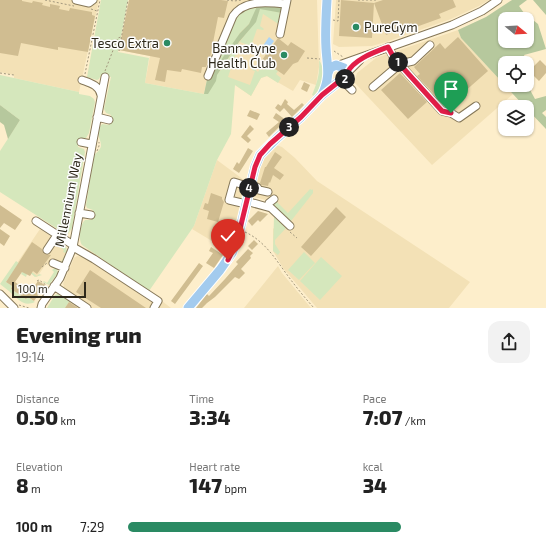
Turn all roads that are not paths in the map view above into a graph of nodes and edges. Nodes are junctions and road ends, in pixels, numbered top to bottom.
1 (93, 0) edge
2 (327, 0) edge
3 (498, 0) edge
4 (286, 2) edge
5 (76, 3) edge
6 (280, 34) dead end
7 (430, 45) dead end
8 (326, 47) junction
9 (388, 47) junction
10 (365, 56) junction
11 (400, 64) junction
12 (337, 65) junction
13 (105, 74) road end
14 (328, 75) junction
15 (208, 76) dead end
16 (83, 79) road end
17 (342, 79) junction
18 (373, 88) dead end
19 (352, 90) dead end
20 (101, 95) junction
21 (322, 95) junction
22 (476, 106) dead end
23 (97, 117) junction
24 (109, 120) dead end
25 (81, 142) dead end
26 (91, 144) junction
27 (250, 186) junction
28 (268, 192) dead end
29 (274, 199) dead end
30 (246, 202) junction
31 (268, 207) junction
32 (79, 213) junction
33 (91, 215) dead end
34 (36, 221) dead end
35 (290, 226) dead end
36 (57, 235) junction
37 (73, 246) junction
38 (47, 250) dead end
39 (51, 264) road end
40 (65, 268) junction
41 (52, 286) junction
42 (0, 294) edge
43 (14, 307) edge
44 (40, 307) edge
45 (87, 308) edge
46 (154, 308) edge
47 (188, 308) edge

1 - 5 street
2 - 8 main road
3 - 9 street
4 - 6 street
4 - 15 street
7 - 11 street
8 - 12 main road
8 - 14 main road
9 - 10 street
9 - 11 street
10 - 12 street
10 - 17 street
11 - 18 street
11 - 22 street
12 - 14 main road
12 - 17 main road
13 - 20 street, Millennium Way
14 - 17 main road
14 - 21 main road
16 - 20 street
17 - 19 street
17 - 21 main road
20 - 23 street, Millennium Way
21 - 27 main road
23 - 24 street
23 - 26 street, Millennium Way
25 - 26 street
26 - 32 street, Millennium Way
27 - 28 street
27 - 30 main road
27 - 30 street
29 - 31 street
30 - 31 street
30 - 47 main road
31 - 35 street
32 - 33 street
32 - 37 street, Millennium Way
34 - 36 street
36 - 37 street
36 - 38 street
37 - 40 street, Millennium Way
37 - 46 street
39 - 40 street
40 - 41 street, Millennium Way
41 - 44 street, Millennium Way
41 - 45 street
42 - 43 street

